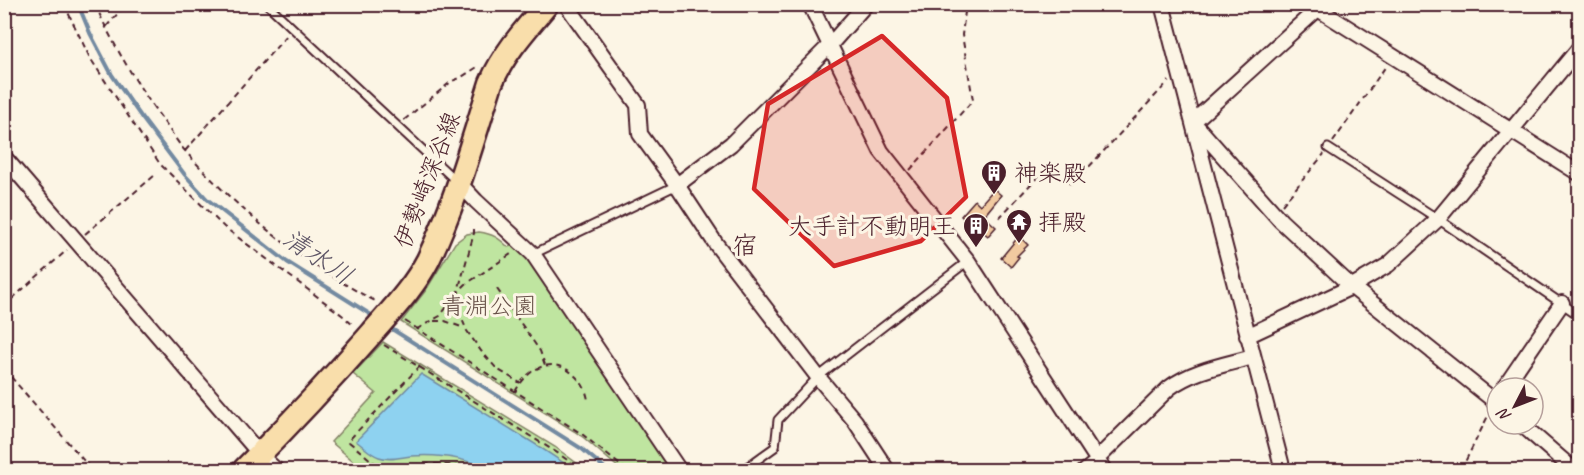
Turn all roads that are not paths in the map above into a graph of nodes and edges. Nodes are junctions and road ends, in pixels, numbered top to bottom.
1 (267, 4) edge
2 (546, 4) edge
3 (566, 4) edge
4 (810, 4) edge
5 (866, 4) edge
6 (1162, 4) edge
7 (1321, 7) edge
8 (830, 45) junction
9 (1580, 47) edge
10 (1193, 122) junction
11 (1511, 130) junction
12 (1328, 148) road end
13 (4, 157) edge
14 (1580, 174) edge
15 (459, 183) junction
16 (677, 185) junction
17 (1438, 219) junction
18 (533, 254) junction
19 (968, 261) junction
20 (1352, 287) junction
21 (1562, 303) junction
22 (1580, 316) edge
23 (1248, 336) junction
24 (1253, 357) junction
25 (1512, 376) edge
26 (818, 377) junction
27 (1485, 392) edge
28 (1535, 436) edge
29 (260, 454) junction
30 (1100, 464) edge
31 (244, 471) edge
32 (276, 471) edge
33 (679, 471) edge
34 (743, 471) edge
35 (887, 471) edge
36 (1081, 471) edge
37 (1283, 471) edge
38 (1574, 471) edge

1 - 15 lane
2 - 15 main road, 伊勢崎深谷線
3 - 16 street
4 - 8 street
5 - 8 street
6 - 10 street
7 - 10 street
7 - 11 street
8 - 16 street
8 - 19 street
9 - 11 street
10 - 20 street
10 - 23 street
11 - 14 street
11 - 17 street
12 - 17 lane
13 - 29 street
15 - 18 street
15 - 29 main road, 伊勢崎深谷線
16 - 18 lane
16 - 26 street
17 - 20 street
17 - 21 lane
18 - 33 street
19 - 26 lane
19 - 30 street
20 - 23 street
20 - 27 street
21 - 22 lane
21 - 25 street
23 - 24 street
24 - 30 street
24 - 37 street
26 - 34 lane
26 - 35 street
28 - 38 street
29 - 31 main road, 伊勢崎深谷線
29 - 32 street
30 - 36 lane

